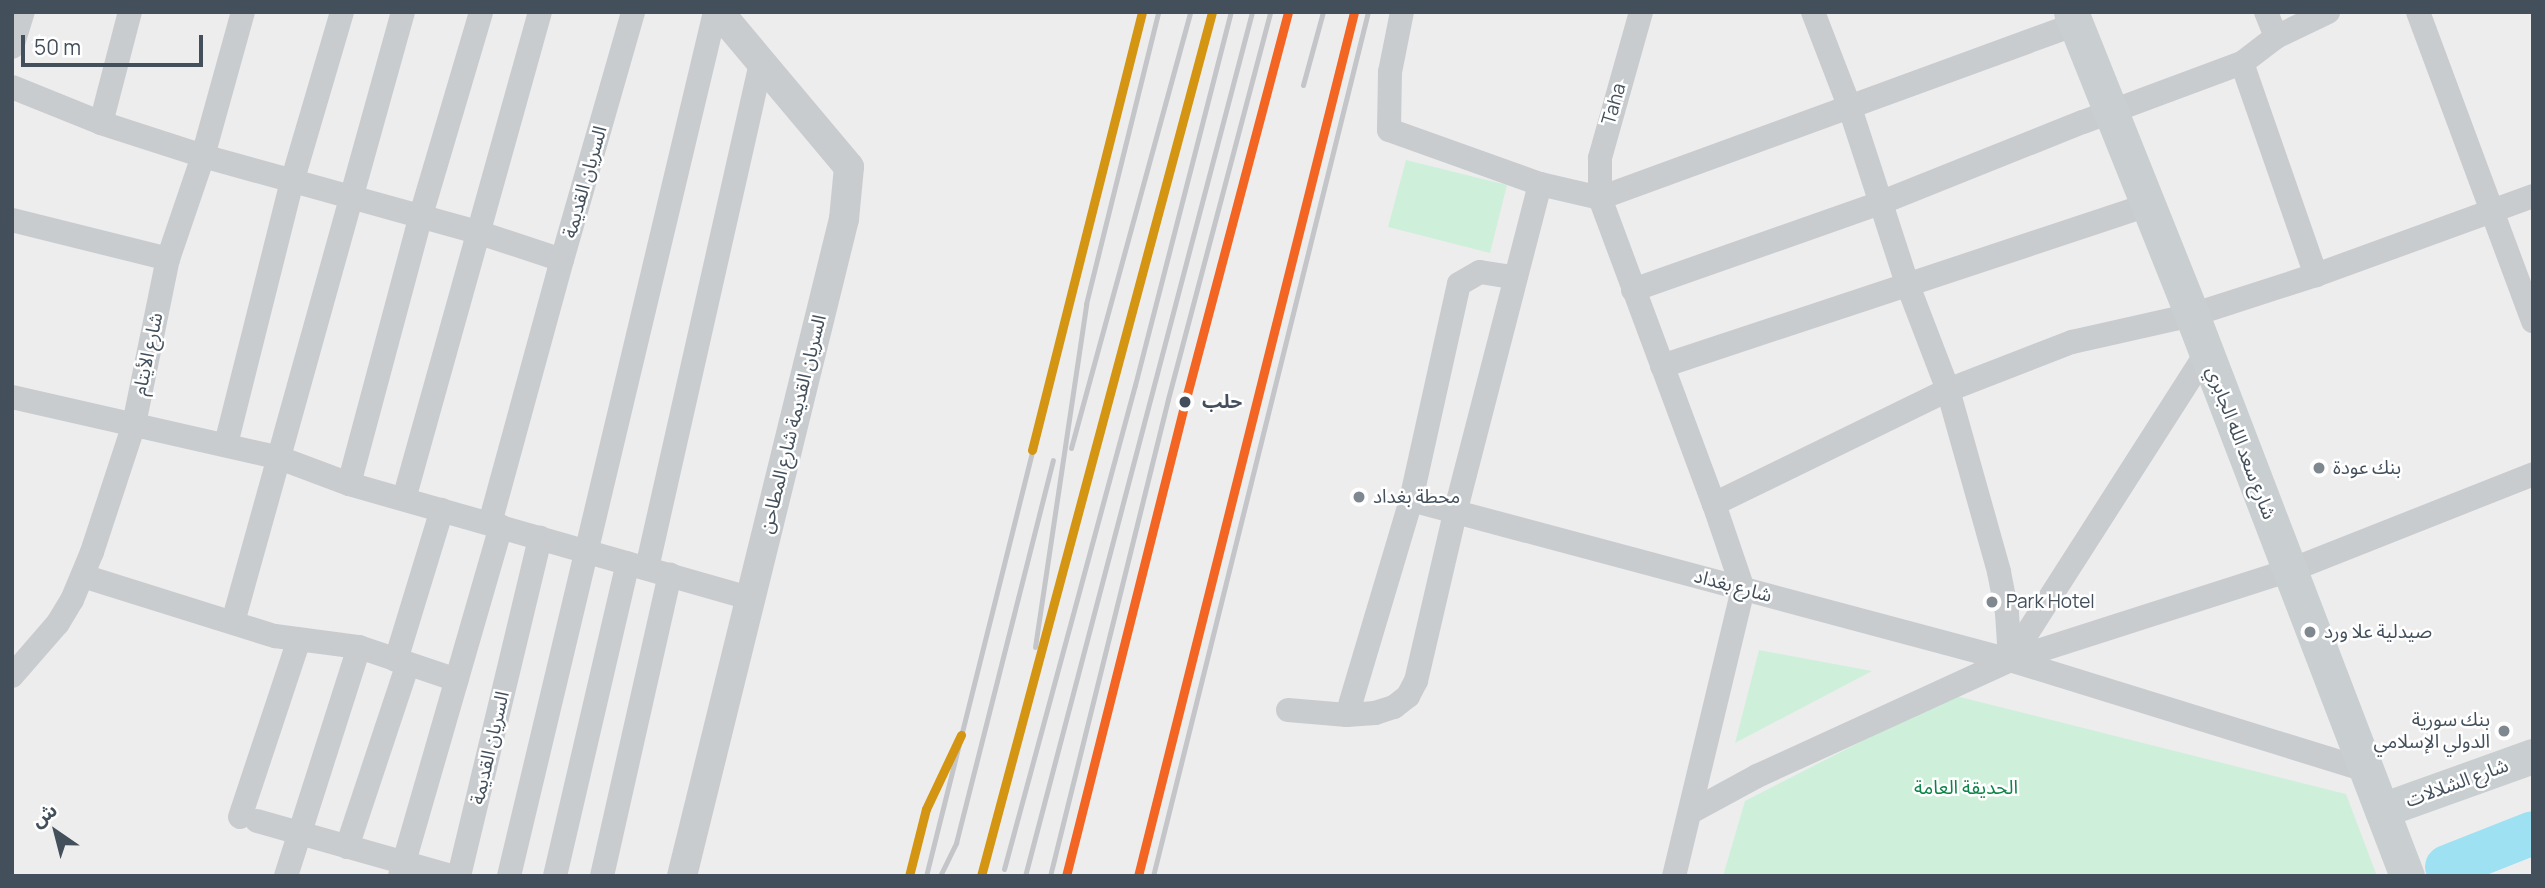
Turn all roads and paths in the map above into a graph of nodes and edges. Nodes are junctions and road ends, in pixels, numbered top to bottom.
1 (23, 12) edge
2 (130, 12) edge
3 (243, 12) edge
4 (342, 12) edge
5 (403, 12) edge
6 (481, 12) edge
7 (540, 12) edge
8 (633, 12) edge
9 (717, 12) edge
10 (1402, 12) edge
11 (1641, 12) edge
12 (1813, 12) edge
13 (2266, 12) edge
14 (2328, 12) edge
15 (2418, 12) edge
16 (2074, 18) edge
17 (2276, 37) junction
18 (12, 47) edge
19 (761, 63) junction
20 (2242, 63) junction
21 (12, 87) edge
22 (1850, 108) junction
23 (2112, 110) junction
24 (101, 123) junction
25 (203, 156) junction
26 (292, 182) junction
27 (1539, 184) junction
28 (351, 196) junction
29 (2533, 196) edge
30 (1600, 198) junction
31 (1880, 203) junction
32 (2148, 205) junction
33 (2491, 212) junction
34 (421, 215) junction
35 (12, 220) edge
36 (477, 232) junction
37 (168, 259) junction
38 (562, 260) junction
39 (2316, 275) junction
40 (1516, 278) junction
41 (1907, 283) junction
42 (1633, 290) junction
43 (2192, 315) junction
44 (2533, 321) edge
45 (2206, 353) junction
46 (1662, 366) junction
47 (1948, 390) junction
48 (13, 396) edge
49 (134, 424) junction
50 (226, 444) junction
51 (277, 457) junction
52 (2533, 474) edge
53 (349, 484) junction
54 (404, 499) junction
55 (1410, 500) junction
56 (1714, 504) junction
57 (442, 510) junction
58 (1455, 513) junction
59 (495, 525) junction
60 (540, 538) junction
61 (584, 552) junction
62 (648, 569) junction
63 (2291, 570) junction
64 (83, 576) junction
65 (1743, 589) junction
66 (750, 598) junction
67 (233, 622) junction
68 (299, 640) junction
69 (359, 647) junction
70 (2010, 660) junction
71 (402, 662) junction
72 (12, 676) edge
73 (457, 680) junction
74 (1288, 710) dead end
75 (1347, 715) junction
76 (2533, 755) edge
77 (2366, 770) junction
78 (2382, 810) junction
79 (1691, 812) junction
80 (302, 834) junction
81 (347, 847) junction
82 (402, 869) edge
83 (286, 876) edge
84 (451, 876) edge
85 (459, 876) edge
86 (509, 876) edge
87 (555, 876) edge
88 (602, 876) edge
89 (682, 876) edge
90 (1674, 876) edge
91 (2407, 876) edge

1 - 18 street
2 - 24 street
3 - 25 street, شارع الأيتام
4 - 26 street
5 - 28 street
6 - 34 street
7 - 36 street
8 - 38 street, السريان القديمة
9 - 19 street, السريان القديمة شارع المطاحن
9 - 61 street
10 - 27 street
11 - 30 street, Taha
12 - 22 street
13 - 17 street
14 - 17 street
15 - 33 street
16 - 22 street
16 - 23 main road, شارع سعد الله الجابري
17 - 20 street
19 - 62 street
19 - 66 street, السريان القديمة شارع المطاحن
20 - 23 street
20 - 39 street
21 - 24 street, السريان القديمة
22 - 30 street
22 - 31 street
23 - 31 street
23 - 32 main road, شارع سعد الله الجابري
24 - 25 street, السريان القديمة
25 - 26 street, السريان القديمة
25 - 37 street, شارع الأيتام
26 - 28 street, السريان القديمة
26 - 50 street
27 - 30 street
27 - 40 street
28 - 34 street, السريان القديمة
28 - 51 street
29 - 33 street
30 - 42 street, Taha
31 - 41 street
31 - 42 street
32 - 41 street
32 - 43 main road, شارع سعد الله الجابري
33 - 39 street
33 - 44 street
34 - 36 street, السريان القديمة
34 - 53 street
35 - 37 street
36 - 38 street, السريان القديمة
36 - 54 street
37 - 49 street, شارع الأيتام
38 - 59 street
39 - 43 street
40 - 55 street
40 - 58 street
41 - 46 street
41 - 47 street
42 - 46 street, Taha
43 - 45 main road, شارع سعد الله الجابري
43 - 47 street
45 - 63 main road, شارع سعد الله الجابري
45 - 70 street
46 - 56 street, Taha
47 - 56 street
47 - 70 street
48 - 49 street
49 - 50 street
49 - 64 street, شارع الأيتام
50 - 51 street
51 - 53 street
51 - 67 street
52 - 63 street
53 - 54 street
54 - 57 street
55 - 58 street, شارع بغداد
55 - 75 street
56 - 65 street, Taha
57 - 59 street
57 - 71 street
58 - 65 street, شارع بغداد
58 - 75 street
59 - 60 street
59 - 73 street
60 - 61 street
60 - 85 street, السريان القديمة
61 - 62 street
61 - 86 street
62 - 66 street
62 - 87 street
62 - 88 street
63 - 70 street
63 - 77 main road, شارع سعد الله الجابري
64 - 67 street
64 - 72 street, شارع الأيتام
65 - 70 street, شارع بغداد
65 - 79 street
66 - 89 street, السريان القديمة شارع المطاحن
67 - 68 street
68 - 69 street
68 - 80 street
69 - 71 street
69 - 80 street
70 - 77 street, شارع بغداد
70 - 79 street
71 - 73 street
71 - 81 street
73 - 82 street
74 - 75 street
76 - 78 main road, شارع الشلالات
77 - 78 main road, شارع سعد الله الجابري
78 - 91 main road, شارع سعد الله الجابري
79 - 90 street
80 - 81 street
80 - 83 street
81 - 82 street
82 - 84 street

